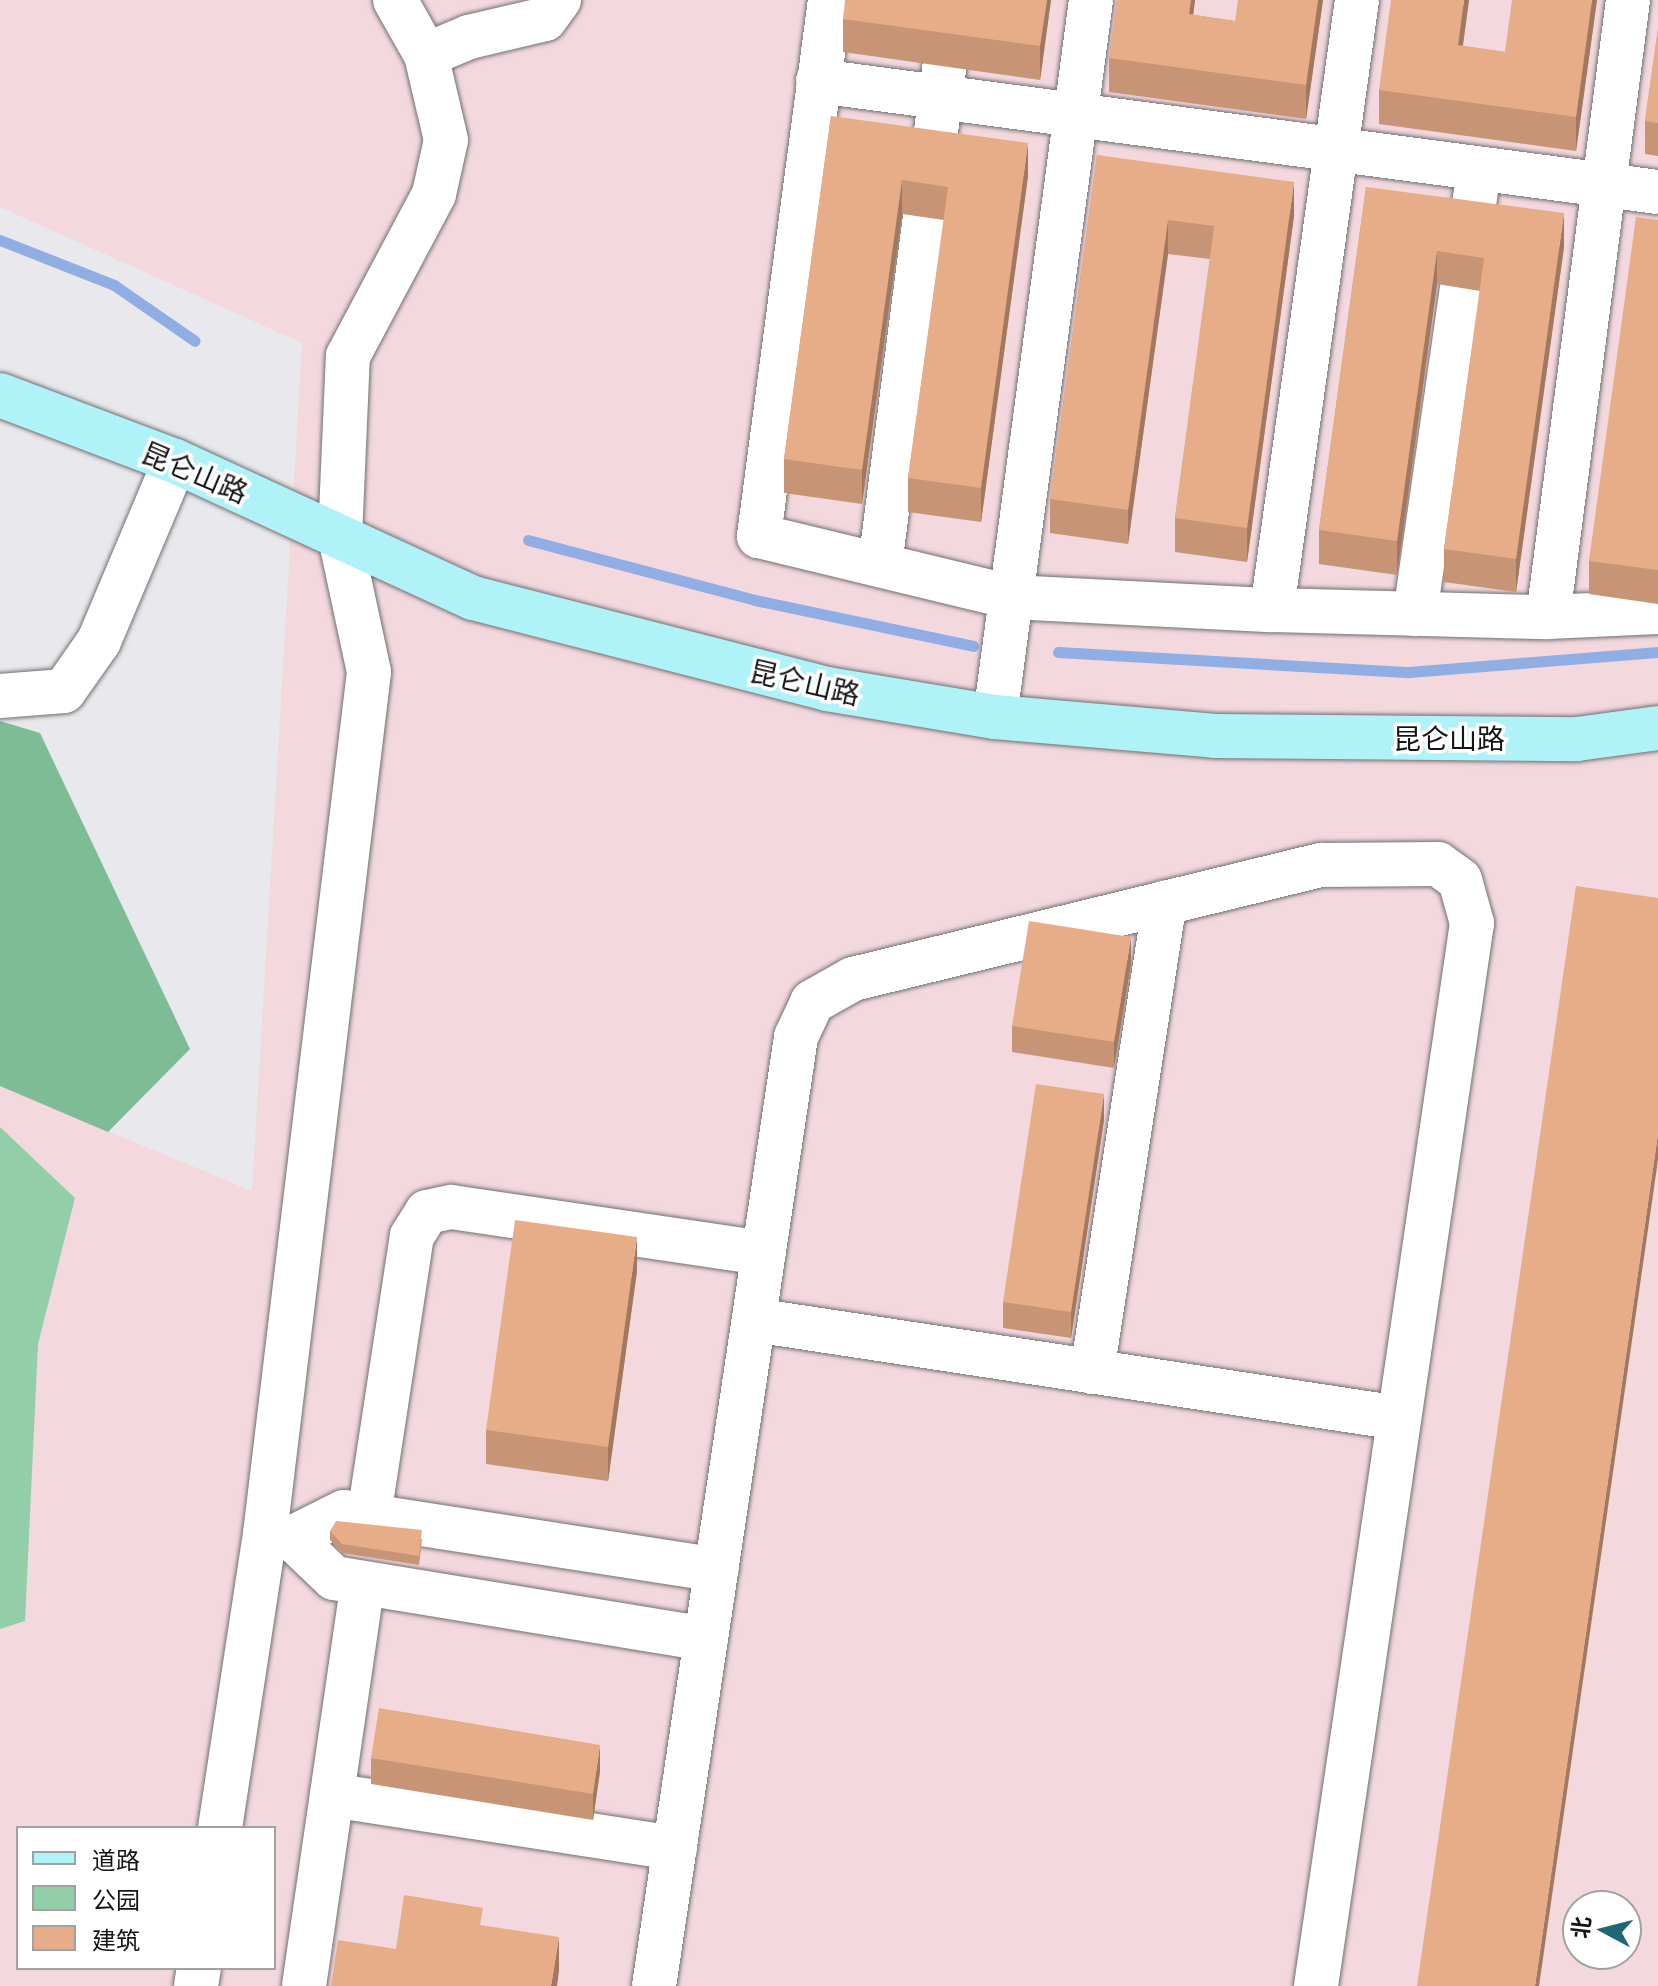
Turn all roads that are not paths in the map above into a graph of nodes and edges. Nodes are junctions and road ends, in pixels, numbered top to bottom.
1 (395, 0) edge
2 (559, 0) edge
3 (830, 0) edge
4 (953, 0) edge
5 (1091, 0) edge
6 (1357, 0) edge
7 (1628, 0) edge
8 (426, 55) junction
9 (818, 81) junction
10 (940, 97) junction
11 (1076, 115) junction
12 (1336, 149) junction
13 (1479, 169) junction
14 (1604, 185) junction
15 (1658, 192) edge
16 (0, 395) edge
17 (175, 461) junction
18 (340, 537) junction
19 (880, 565) junction
20 (1011, 597) junction
21 (1272, 610) junction
22 (1658, 612) edge
23 (1415, 614) junction
24 (1548, 617) junction
25 (0, 696) edge
26 (995, 717) junction
27 (1658, 728) edge
28 (1165, 903) junction
29 (764, 1253) junction
30 (754, 1320) junction
31 (1092, 1372) junction
32 (1399, 1418) junction
33 (369, 1516) junction
34 (279, 1536) junction
35 (717, 1570) junction
36 (363, 1583) junction
37 (706, 1639) junction
38 (332, 1795) junction
39 (220, 1826) edge
40 (675, 1848) junction
41 (304, 1986) edge
42 (654, 1986) edge
43 (1316, 1986) edge

1 - 8 street
2 - 8 street
3 - 9 street
4 - 10 street
5 - 11 street
6 - 12 street
7 - 14 street
8 - 18 street
9 - 10 street
9 - 19 street
10 - 11 street
10 - 19 street
11 - 12 street
11 - 20 street
12 - 13 street
12 - 21 street
13 - 14 street
13 - 23 street
14 - 15 street
14 - 24 street
16 - 17 main road, 昆仑山路
17 - 18 main road, 昆仑山路
17 - 25 street
18 - 26 main road, 昆仑山路
18 - 34 street
19 - 20 street
20 - 21 street
20 - 26 street
21 - 23 street
22 - 24 street
23 - 24 street
26 - 27 main road, 昆仑山路
28 - 29 street
28 - 31 street
28 - 32 street
29 - 30 street
29 - 33 street
30 - 31 street
30 - 35 street
31 - 32 street
32 - 43 street
33 - 34 street
33 - 35 street
34 - 36 street
34 - 39 street
35 - 37 street
36 - 37 street
36 - 38 street
37 - 40 street
38 - 40 street
38 - 41 street
40 - 42 street

